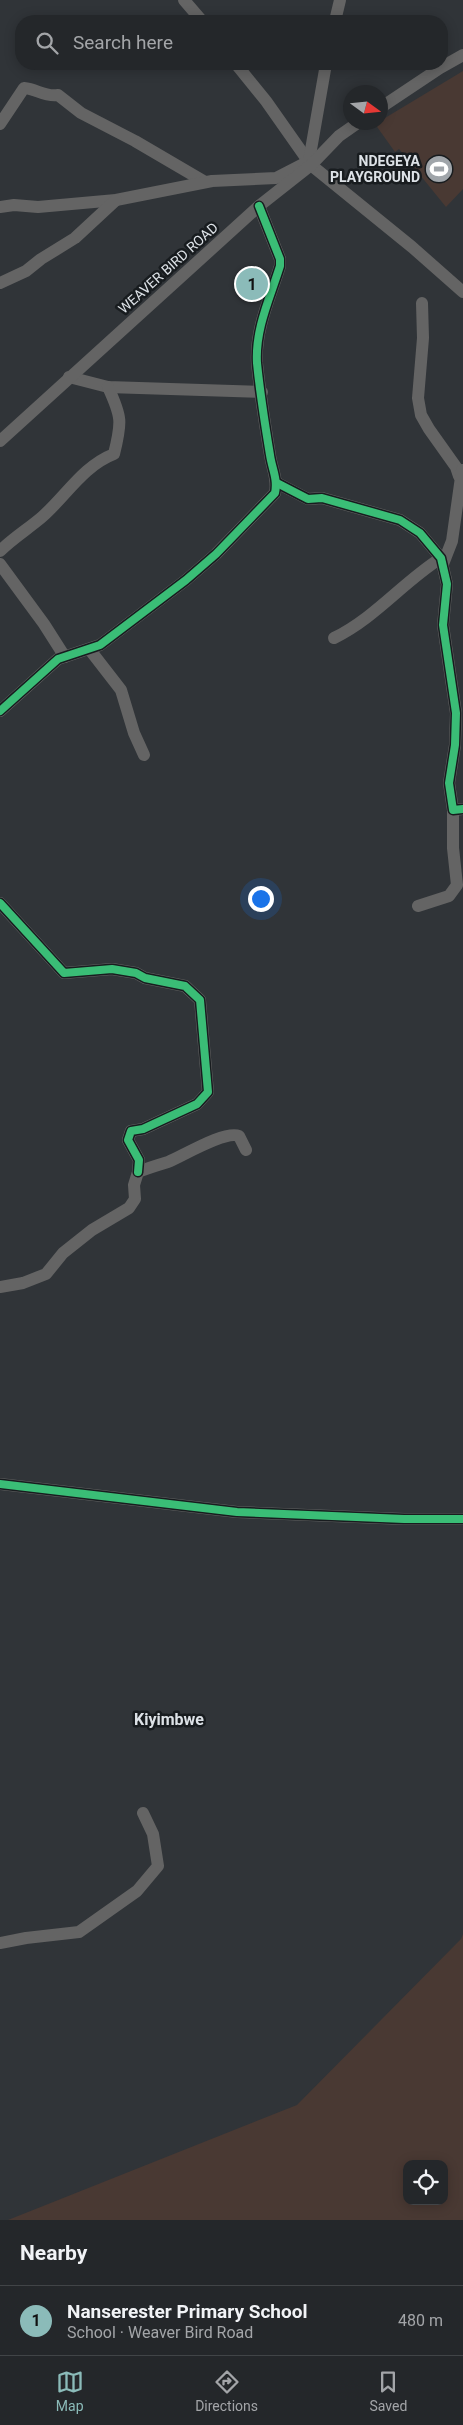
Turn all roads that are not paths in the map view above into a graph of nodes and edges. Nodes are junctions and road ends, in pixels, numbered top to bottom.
1 (184, 0) edge
2 (340, 0) edge
3 (197, 15) edge
4 (336, 15) edge
5 (463, 56) edge
6 (448, 64) edge
7 (241, 70) edge
8 (325, 70) edge
9 (437, 70) edge
10 (388, 103) edge
11 (0, 124) edge
12 (348, 130) edge
13 (310, 163) junction
14 (206, 182) junction
15 (116, 200) junction
16 (259, 206) junction
17 (0, 207) edge
18 (0, 284) edge
19 (463, 292) edge
20 (422, 302) dead end
21 (69, 377) junction
22 (108, 387) junction
23 (262, 392) junction
24 (0, 441) edge
25 (461, 472) edge
26 (277, 483) junction
27 (0, 551) edge
28 (442, 561) junction
29 (0, 564) edge
30 (334, 638) dead end
31 (90, 650) junction
32 (65, 657) junction
33 (0, 711) edge
34 (144, 755) dead end
35 (458, 810) edge
36 (0, 904) edge
37 (418, 906) dead end
38 (246, 1150) dead end
39 (138, 1172) junction
40 (0, 1287) edge
41 (0, 1484) edge
42 (463, 1518) edge
43 (143, 1813) dead end
44 (0, 1944) edge

1 - 3 street
2 - 4 street
5 - 6 street
7 - 13 street
8 - 13 street
9 - 10 street
11 - 14 street
12 - 13 street, WEAVER BIRD ROAD
13 - 14 street
13 - 16 street, WEAVER BIRD ROAD
13 - 19 street
14 - 15 street
15 - 17 street
15 - 18 street
16 - 21 street, WEAVER BIRD ROAD
16 - 23 street
20 - 25 street
21 - 22 street
21 - 24 street, WEAVER BIRD ROAD
22 - 23 street
22 - 27 street
23 - 26 street
25 - 28 street
26 - 28 street
26 - 31 street
28 - 30 street
28 - 35 street
29 - 32 street
31 - 32 street
31 - 34 street
32 - 33 street
35 - 37 street
36 - 39 street
38 - 39 street
39 - 40 street
41 - 42 street
43 - 44 street

